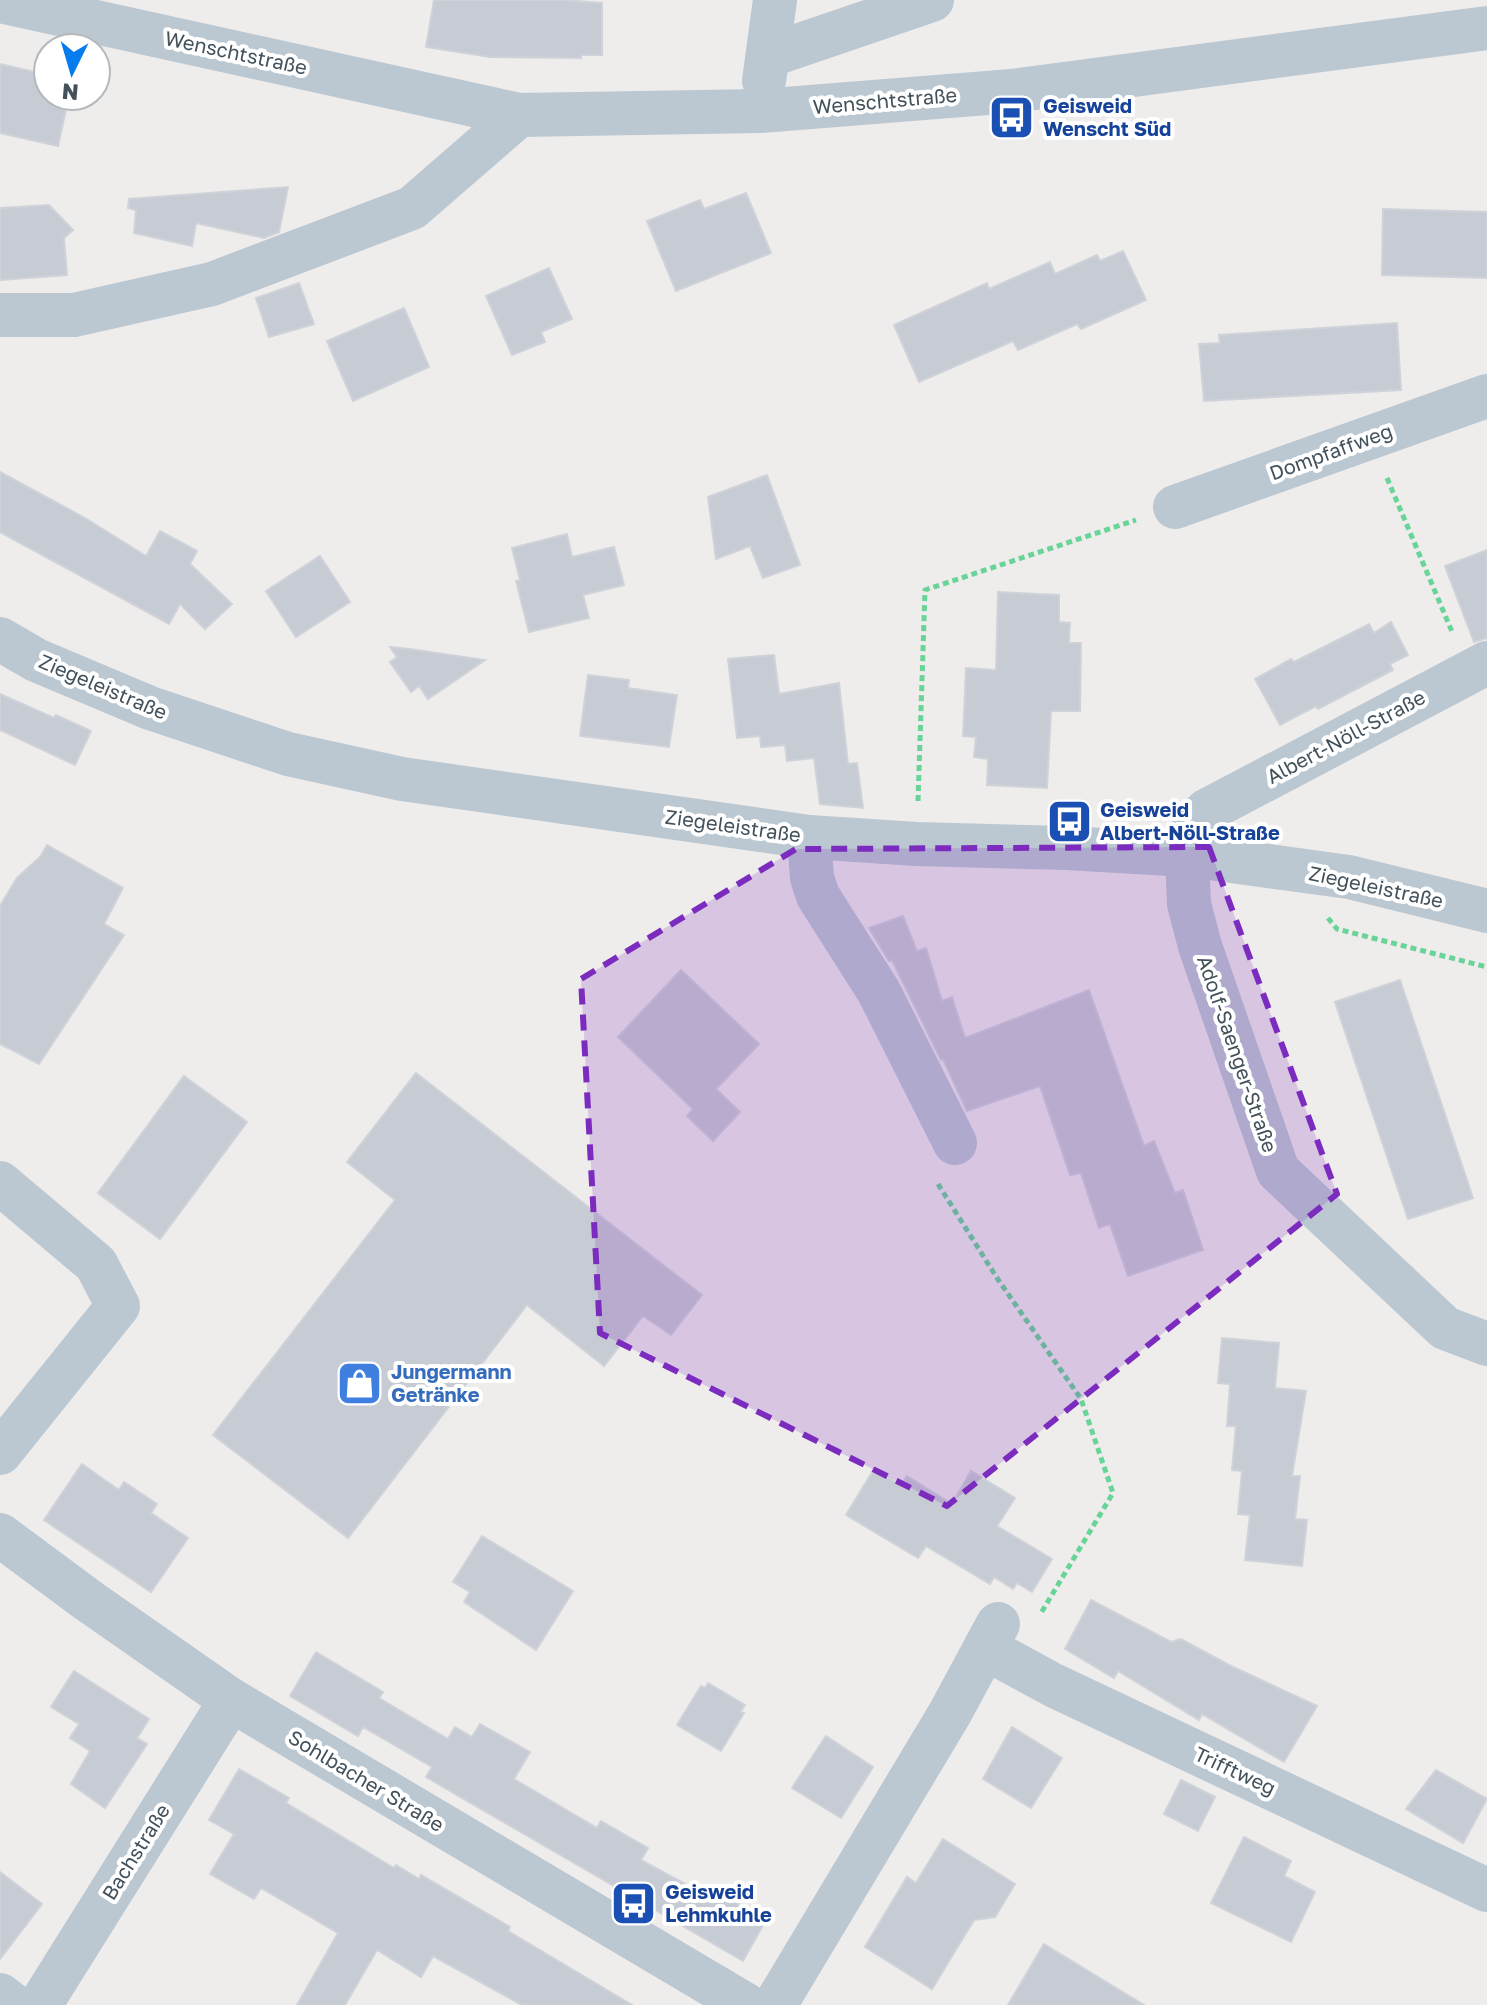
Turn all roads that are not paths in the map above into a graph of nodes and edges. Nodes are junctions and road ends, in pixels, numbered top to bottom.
1 (775, 0) edge
2 (932, 0) edge
3 (0, 1) edge
4 (1487, 28) edge
5 (768, 56) junction
6 (760, 111) junction
7 (519, 115) junction
8 (0, 315) edge
9 (1487, 396) edge
10 (1175, 507) road end
11 (0, 639) edge
12 (1478, 667) edge
13 (809, 837) junction
14 (1187, 855) junction
15 (1487, 911) edge
16 (944, 1159) road end
17 (0, 1183) edge
18 (1487, 1344) edge
19 (0, 1453) edge
20 (0, 1535) edge
21 (231, 1700) junction
22 (1487, 1890) edge
23 (0, 1995) edge
24 (13, 2005) edge
25 (40, 2005) edge
26 (746, 2005) edge
27 (775, 2005) edge

1 - 5 street
2 - 5 street
3 - 7 street, Wenschtstraße
4 - 6 street, Wenschtstraße
5 - 6 street
6 - 7 street, Wenschtstraße
7 - 8 street
9 - 10 street, Dompfaffweg
11 - 13 street, Ziegeleistraße
12 - 14 street, Albert-Nöll-Straße
13 - 14 street, Ziegeleistraße
13 - 16 street
14 - 15 street, Ziegeleistraße
14 - 18 street, Adolf-Saenger-Straße
17 - 19 street
20 - 21 street, Sohlbacher Straße
21 - 25 street, Bachstraße
21 - 26 street, Sohlbacher Straße
22 - 27 street, Trifftweg
23 - 24 street

